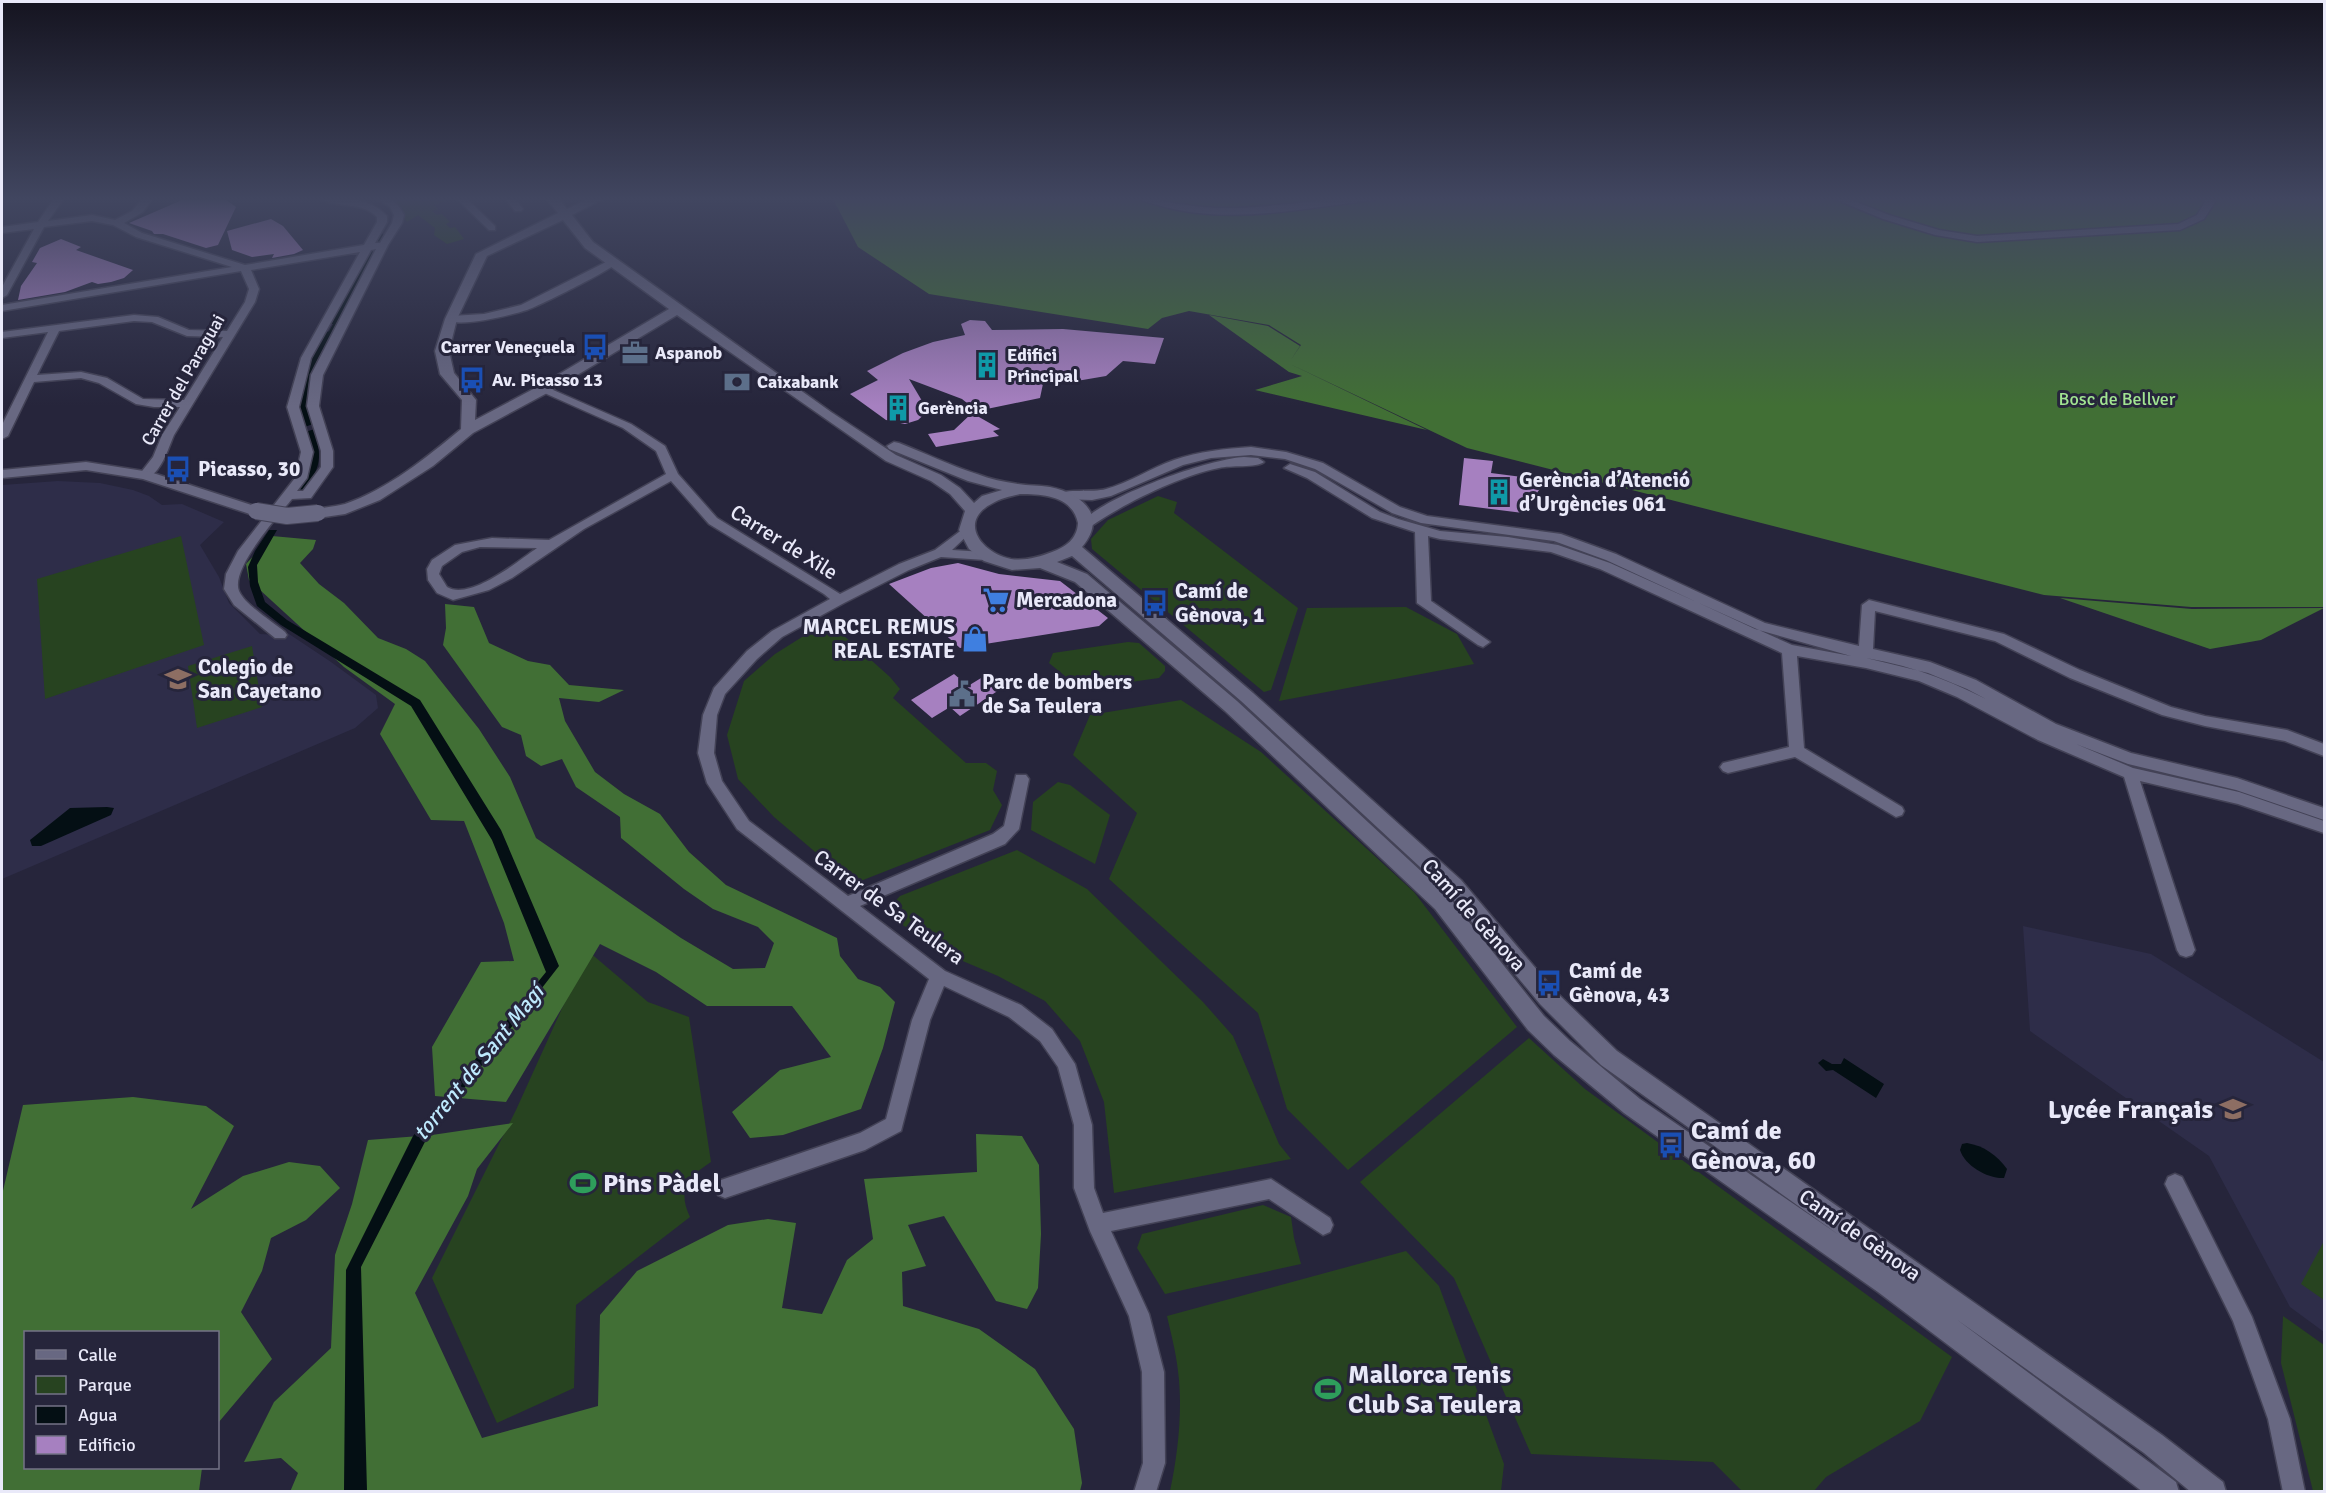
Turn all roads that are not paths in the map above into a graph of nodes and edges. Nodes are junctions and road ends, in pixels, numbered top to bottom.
1 (18, 267) edge
2 (241, 267) edge
3 (253, 267) edge
4 (359, 267) edge
5 (369, 267) edge
6 (476, 267) edge
7 (605, 267) edge
8 (617, 267) edge
9 (245, 268) junction
10 (2, 296) edge
11 (2, 308) edge
12 (679, 309) junction
13 (451, 319) junction
14 (332, 327) junction
15 (55, 328) junction
16 (231, 334) junction
17 (2, 335) edge
18 (30, 379) junction
19 (544, 389) junction
20 (189, 403) junction
21 (826, 415) junction
22 (468, 430) junction
23 (2, 436) edge
24 (2, 474) edge
25 (145, 475) junction
26 (673, 475) junction
27 (1019, 489) junction
28 (288, 495) junction
29 (1063, 495) junction
30 (1373, 499) junction
31 (973, 511) junction
32 (1086, 524) junction
33 (967, 530) junction
34 (1491, 530) junction
35 (1421, 531) junction
36 (550, 544) junction
37 (1073, 549) junction
38 (940, 553) junction
39 (985, 556) junction
40 (1039, 563) junction
41 (839, 600) junction
42 (1732, 614) junction
43 (280, 635) dead end
44 (1483, 642) dead end
45 (1789, 650) junction
46 (1866, 653) junction
47 (2051, 728) junction
48 (2325, 750) edge
49 (1797, 751) junction
50 (1728, 767) dead end
51 (2130, 773) junction
52 (1021, 779) dead end
53 (2236, 784) junction
54 (1896, 811) dead end
55 (2325, 814) edge
56 (2325, 827) edge
57 (844, 905) junction
58 (2186, 950) dead end
59 (939, 976) junction
60 (2175, 1185) dead end
61 (725, 1188) dead end
62 (1097, 1224) junction
63 (1323, 1225) dead end
64 (1145, 1491) edge
65 (2166, 1491) edge
66 (2213, 1491) edge
67 (2294, 1491) edge

1 - 10 street
2 - 9 street
3 - 9 street
4 - 14 street
5 - 14 street
6 - 13 street
7 - 13 street
8 - 12 street
9 - 11 street
9 - 16 street, Carrer del Paraguai
12 - 19 street
12 - 21 street
13 - 22 street
14 - 28 street
14 - 28 street
15 - 16 street
15 - 17 street
15 - 18 street
16 - 20 street, Carrer del Paraguai
18 - 20 street
18 - 23 street
19 - 22 street
19 - 26 street, Carrer de Xile
20 - 25 street, Carrer del Paraguai
21 - 27 street
21 - 31 street
22 - 25 street, bridge
24 - 25 street
26 - 36 street
26 - 41 street, Carrer de Xile
27 - 29 street
27 - 31 street
28 - 43 street
29 - 30 street
29 - 32 street
30 - 34 street
30 - 35 street
31 - 33 street
32 - 35 street
32 - 37 street
33 - 38 street, Carrer de Sa Teulera
33 - 39 street
34 - 35 street
34 - 42 street
35 - 44 street
35 - 45 street
36 - 36 street
37 - 40 street
37 - 66 street, Camí de Gènova
38 - 39 street, Carrer de Sa Teulera
38 - 41 street, Carrer de Sa Teulera
39 - 40 street
40 - 65 street, Camí de Gènova
41 - 57 street, Carrer de Sa Teulera
42 - 45 street
42 - 46 street
45 - 46 street
45 - 49 street
45 - 51 street
46 - 47 street
46 - 48 street
47 - 51 street
47 - 53 street
49 - 50 street
49 - 54 street
51 - 53 street
51 - 56 street
51 - 58 street
52 - 57 street
53 - 55 street
57 - 59 street, Carrer de Sa Teulera
59 - 61 street
59 - 62 street, Carrer de Sa Teulera
60 - 67 street
62 - 63 street
62 - 64 street, Carrer de Sa Teulera

